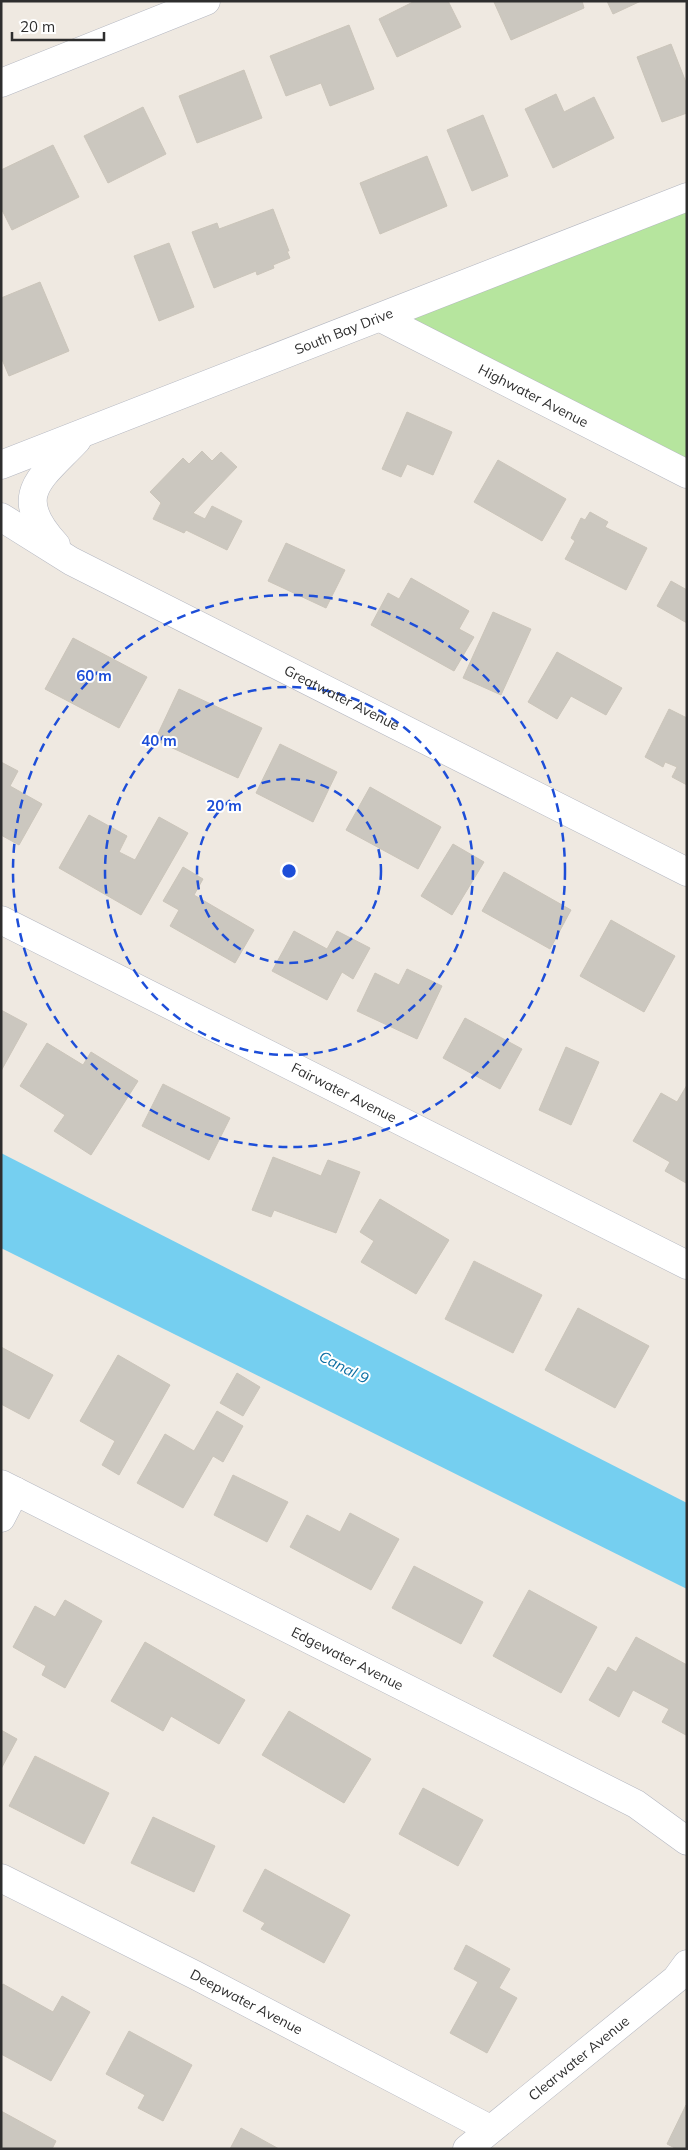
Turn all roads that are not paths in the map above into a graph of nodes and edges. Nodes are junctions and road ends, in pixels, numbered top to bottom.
1 (206, 1) edge
2 (1, 83) edge
3 (687, 198) edge
4 (381, 318) junction
5 (82, 434) junction
6 (1, 465) edge
7 (687, 474) edge
8 (1, 517) edge
9 (71, 560) junction
10 (687, 872) edge
11 (1, 920) edge
12 (687, 1265) edge
13 (8, 1488) edge
14 (1, 1518) edge
15 (687, 1840) edge
16 (1, 1878) edge
17 (687, 1964) edge
18 (490, 2129) junction
19 (467, 2149) edge

1 - 2 street
3 - 4 street, South Bay Drive
4 - 5 street, South Bay Drive
4 - 7 street, Highwater Avenue
5 - 6 street, South Bay Drive
5 - 9 street
8 - 9 street, Greatwater Avenue
9 - 10 street, Greatwater Avenue
11 - 12 street, Fairwater Avenue
13 - 14 street
13 - 15 street, Edgewater Avenue
16 - 18 street, Deepwater Avenue
17 - 18 street, Clearwater Avenue
18 - 19 street, Clearwater Avenue

